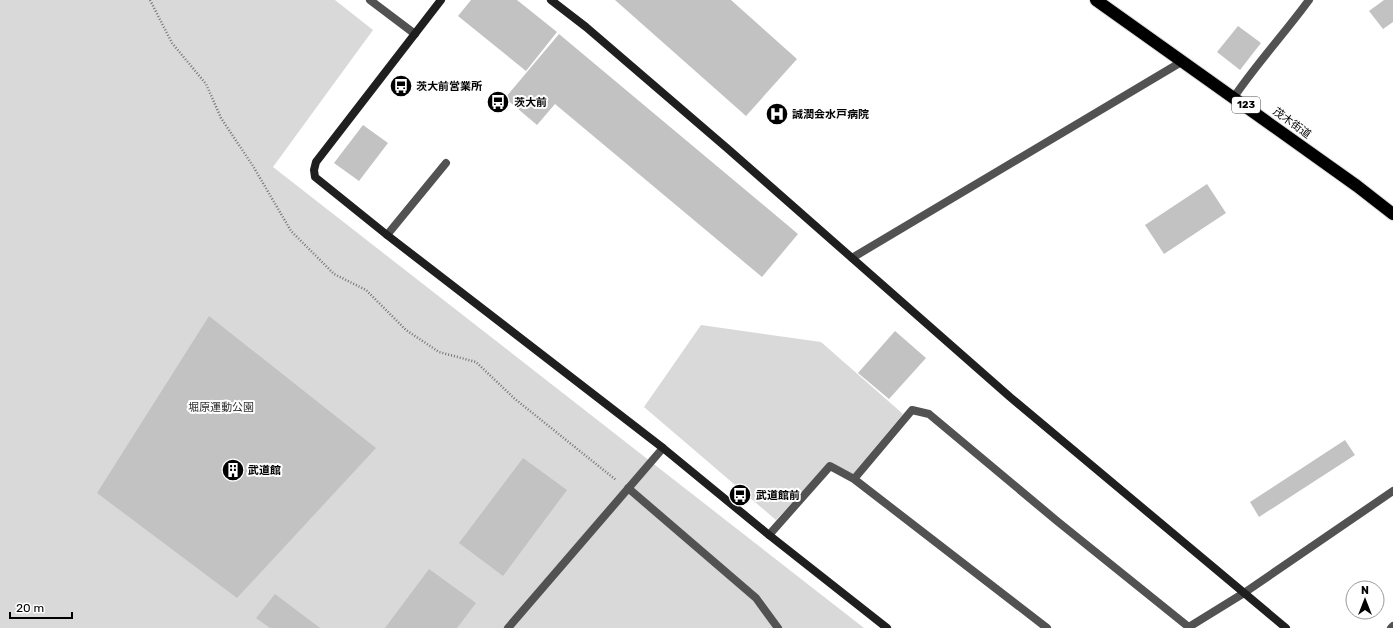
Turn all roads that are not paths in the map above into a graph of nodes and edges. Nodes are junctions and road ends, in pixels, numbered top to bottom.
1 (370, 0) edge
2 (441, 0) edge
3 (551, 0) edge
4 (1096, 0) edge
5 (1309, 0) edge
6 (415, 34) junction
7 (1183, 61) junction
8 (1234, 97) junction
9 (446, 163) dead end
10 (1393, 214) edge
11 (387, 235) junction
12 (852, 258) junction
13 (662, 448) junction
14 (854, 479) junction
15 (628, 488) junction
16 (1393, 491) edge
17 (768, 535) junction
18 (1244, 593) junction
19 (1190, 627) edge
20 (508, 628) edge
21 (778, 628) edge
22 (887, 628) edge
23 (1047, 628) edge
24 (1286, 628) edge

1 - 6 street
2 - 6 street
3 - 12 street
4 - 7 highway, 茂木街道 / 123
5 - 8 street
6 - 11 street
7 - 8 highway, 茂木街道 / 123
7 - 12 street
8 - 10 highway, 茂木街道 / 123
9 - 11 street
11 - 13 street
12 - 18 street
13 - 15 street
13 - 17 street
14 - 17 street
14 - 19 street
14 - 23 street
15 - 20 street
15 - 21 street
16 - 18 street
17 - 22 street
18 - 19 street
18 - 24 street

